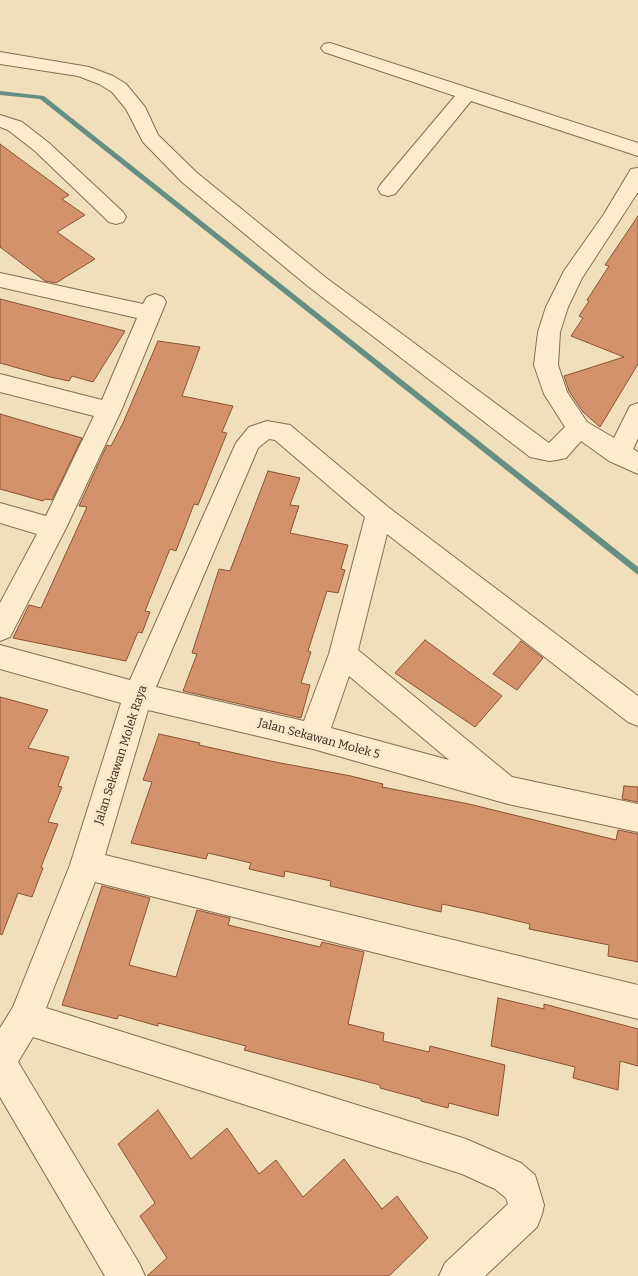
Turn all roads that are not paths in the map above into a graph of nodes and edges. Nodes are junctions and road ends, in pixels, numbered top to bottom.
1 (330, 48) dead end
2 (0, 58) edge
3 (467, 94) junction
4 (0, 121) edge
5 (638, 150) edge
6 (638, 174) edge
7 (388, 189) dead end
8 (116, 217) dead end
9 (3, 277) edge
10 (0, 383) edge
11 (109, 412) junction
12 (638, 412) edge
13 (578, 428) junction
14 (628, 459) edge
15 (0, 513) edge
16 (379, 514) junction
17 (53, 528) junction
18 (0, 629) edge
19 (343, 654) junction
20 (0, 657) edge
21 (138, 695) junction
22 (638, 713) edge
23 (313, 736) junction
24 (508, 790) junction
25 (638, 818) edge
26 (86, 865) junction
27 (638, 1002) edge
28 (25, 1018) junction
29 (0, 1062) edge
30 (126, 1276) edge
31 (458, 1276) edge

1 - 3 street
2 - 13 street
3 - 5 street
3 - 7 street
4 - 8 street
6 - 13 street
9 - 11 street
10 - 11 street
11 - 17 street
12 - 14 street
13 - 14 street
15 - 17 street
16 - 19 street
16 - 21 street, Jalan Sekawan Molek Raya
16 - 22 street
17 - 18 street
19 - 23 street
19 - 24 street
20 - 21 street, Jalan Sekawan Molek 5
21 - 23 street, Jalan Sekawan Molek 5
21 - 26 street, Jalan Sekawan Molek Raya
23 - 24 street, Jalan Sekawan Molek 5
24 - 25 street, Jalan Sekawan Molek 5
26 - 27 street
26 - 28 street, Jalan Sekawan Molek Raya
28 - 29 street, Jalan Sekawan Molek Raya
28 - 31 street
29 - 30 street

